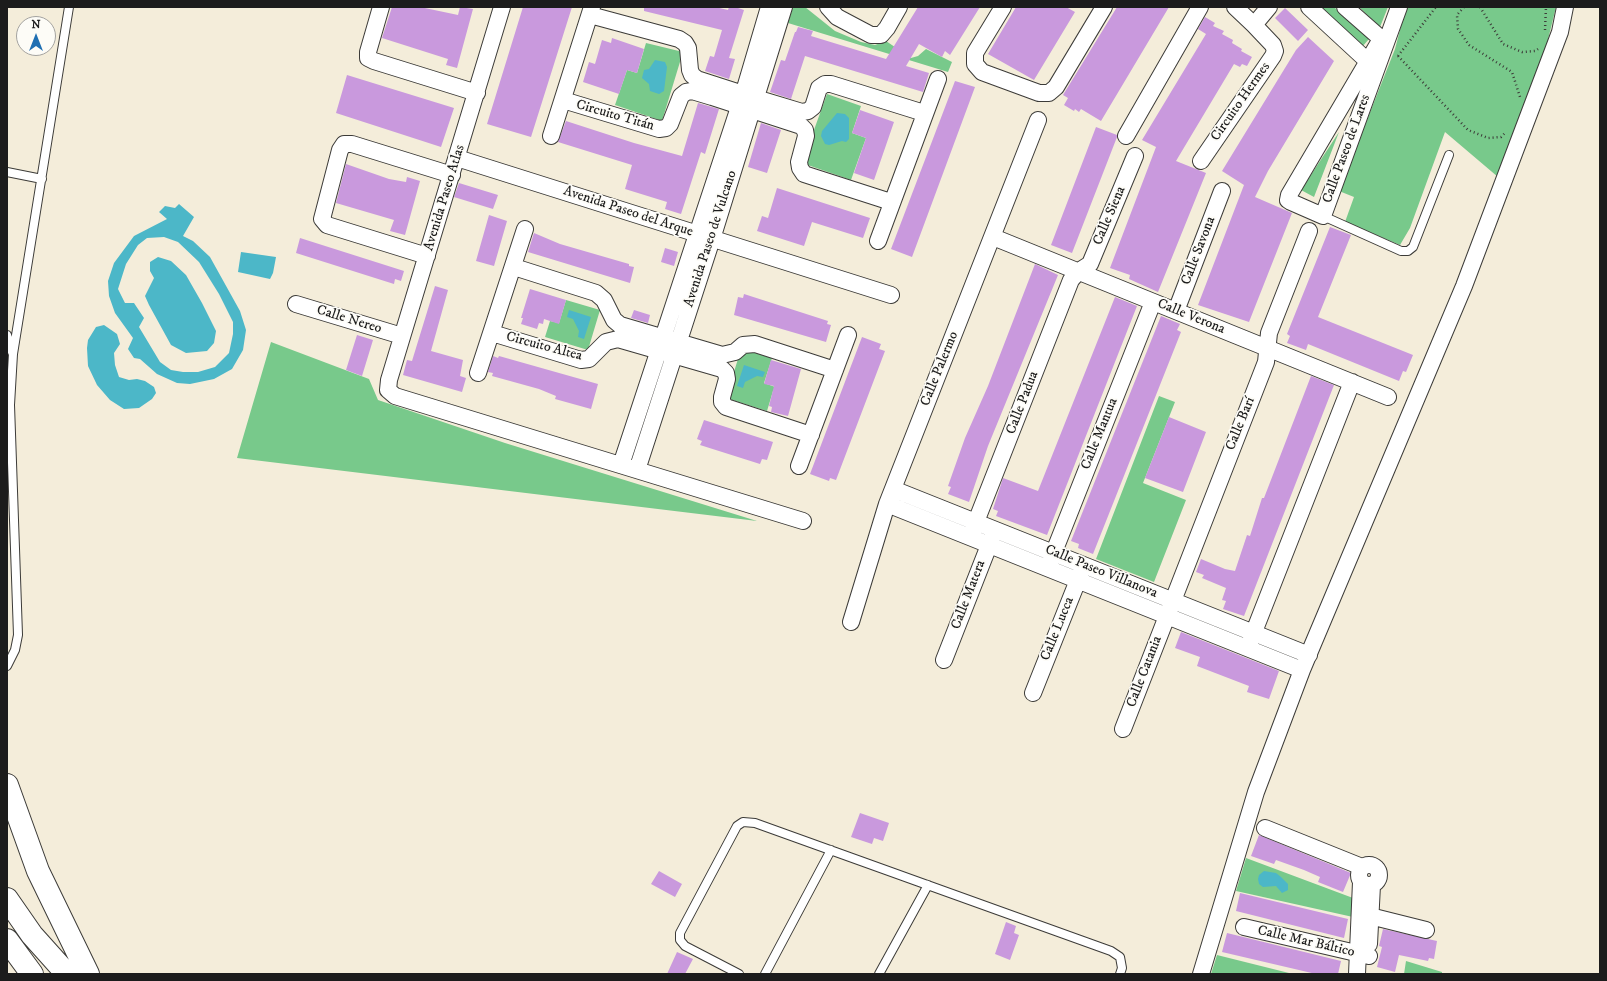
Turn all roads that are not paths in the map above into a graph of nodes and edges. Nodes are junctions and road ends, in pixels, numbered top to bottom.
1 (69, 7) edge
2 (381, 7) edge
3 (502, 7) edge
4 (769, 7) edge
5 (784, 7) edge
6 (828, 7) edge
7 (899, 7) edge
8 (1003, 7) edge
9 (1104, 7) edge
10 (1200, 7) edge
11 (1270, 7) edge
12 (1309, 7) edge
13 (1346, 7) edge
14 (1399, 7) edge
15 (1565, 7) edge
16 (591, 11) edge
17 (1247, 14) edge
18 (1383, 41) junction
19 (1371, 65) junction
20 (938, 79) dead end
21 (477, 93) junction
22 (563, 100) junction
23 (747, 102) junction
24 (924, 113) junction
25 (1038, 120) dead end
26 (551, 136) dead end
27 (1126, 136) dead end
28 (1449, 155) dead end
29 (1135, 156) dead end
30 (457, 158) junction
31 (1200, 161) dead end
32 (7, 172) edge
33 (452, 175) junction
34 (42, 179) junction
35 (1222, 192) dead end
36 (891, 202) junction
37 (1323, 216) junction
38 (525, 229) dead end
39 (1309, 231) dead end
40 (705, 237) junction
41 (993, 237) junction
42 (878, 241) dead end
43 (427, 256) junction
44 (514, 267) junction
45 (1079, 271) junction
46 (891, 295) dead end
47 (1153, 302) junction
48 (296, 304) dead end
49 (1176, 311) junction
50 (492, 333) junction
51 (7, 335) edge
52 (848, 335) dead end
53 (402, 336) junction
54 (669, 347) junction
55 (1267, 348) junction
56 (13, 354) junction
57 (835, 370) junction
58 (478, 373) dead end
59 (1352, 382) junction
60 (1388, 397) dead end
61 (811, 435) junction
62 (621, 465) junction
63 (799, 466) dead end
64 (637, 470) junction
65 (890, 496) junction
66 (803, 521) dead end
67 (976, 522) junction
68 (995, 530) junction
69 (970, 537) junction
70 (989, 545) junction
71 (1051, 560) junction
72 (1081, 573) junction
73 (1169, 608) junction
74 (851, 622) dead end
75 (1250, 640) junction
76 (1309, 655) junction
77 (944, 660) dead end
78 (7, 666) edge
79 (1302, 670) junction
80 (1032, 693) dead end
81 (1123, 729) dead end
82 (7, 785) edge
83 (1265, 828) dead end
84 (831, 850) junction
85 (1365, 878) junction
86 (928, 885) junction
87 (7, 899) edge
88 (1370, 916) junction
89 (1244, 927) dead end
90 (1426, 930) dead end
91 (7, 940) edge
92 (1363, 955) junction
93 (32, 974) edge
94 (67, 974) edge
95 (88, 974) edge
96 (739, 974) edge
97 (765, 974) edge
98 (879, 974) edge
99 (1120, 974) edge
100 (1201, 974) edge
101 (1357, 974) edge
102 (1368, 974) edge

1 - 34 lane
2 - 21 street
3 - 21 street, Avenida Paseo Atlas
4 - 23 street, Avenida Paseo de Vulcano
5 - 23 street, Avenida Paseo de Vulcano
6 - 7 street
8 - 9 street
10 - 27 street
11 - 17 street, Circuito Hermes
12 - 19 street
13 - 18 street
14 - 18 street, Calle Paseo de Lares
15 - 76 street
16 - 22 street, Circuito Titán
16 - 23 street, Circuito Titán
17 - 31 street, Circuito Hermes
18 - 19 street, Calle Paseo de Lares
19 - 37 street, Calle Paseo de Lares
19 - 37 street, Calle Paseo de Lares
20 - 24 street
21 - 30 street, Avenida Paseo Atlas
22 - 23 street, Circuito Titán
22 - 26 street, Circuito Titán
23 - 24 street
23 - 36 street
23 - 40 street, Avenida Paseo de Vulcano
24 - 36 street
25 - 41 street, Calle Palermo
28 - 37 lane
29 - 45 street, Calle Siena
30 - 33 street, Avenida Paseo Atlas
30 - 40 street, Avenida Paseo del Arque
32 - 34 lane
33 - 43 street, Avenida Paseo Atlas
33 - 43 street
34 - 56 lane
35 - 49 street, Calle Savona
36 - 42 street
38 - 44 street, Circuito Altea
39 - 55 street, Calle Barí
40 - 46 street, Avenida Paseo del Arque
40 - 54 street, Avenida Paseo de Vulcano
41 - 45 street, Calle Verona
41 - 65 street, Calle Palermo
43 - 53 street, Avenida Paseo Atlas
44 - 50 street, Circuito Altea
44 - 54 street
45 - 47 street, Calle Verona
45 - 67 street, Calle Padua
47 - 49 street, Calle Verona
47 - 71 street, Calle Mantua
48 - 53 street, Calle Nereo
49 - 55 street, Calle Verona
50 - 54 street, Circuito Altea
50 - 58 street, Circuito Altea
51 - 56 lane
52 - 57 street
53 - 62 street, Avenida Paseo Atlas
54 - 57 street
54 - 61 street
54 - 62 street, Avenida Paseo de Vulcano
54 - 64 street, Avenida Paseo de Vulcano
55 - 59 street, Calle Verona
55 - 73 street, Calle Barí
56 - 78 lane
57 - 61 street
59 - 60 street, Calle Verona
59 - 75 street
61 - 63 street
62 - 64 street
64 - 66 street
65 - 67 street, Calle Paseo Villanova
65 - 69 street, Calle Paseo Villanova
65 - 74 street, Calle Palermo
67 - 68 street, Calle Paseo Villanova
67 - 69 street, Calle Padua
68 - 70 street, Calle Matera
68 - 71 street, Calle Paseo Villanova
69 - 70 street, Calle Paseo Villanova
70 - 71 street, Calle Paseo Villanova
70 - 77 street, Calle Matera
71 - 72 street, Calle Paseo Villanova
72 - 73 street, Calle Paseo Villanova
72 - 80 street, Calle Lucca
73 - 75 street, Calle Paseo Villanova
73 - 81 street, Calle Catania
75 - 76 street, Calle Paseo Villanova
75 - 79 street, Calle Paseo Villanova
76 - 79 street
79 - 100 street
82 - 95 highway
83 - 85 street
84 - 86 lane
84 - 96 lane
84 - 97 lane
85 - 88 street
85 - 92 street
86 - 98 lane
86 - 99 lane
87 - 94 highway
88 - 90 street
88 - 92 street
89 - 92 street, Calle Mar Báltico
91 - 93 highway
92 - 101 street
92 - 102 street

